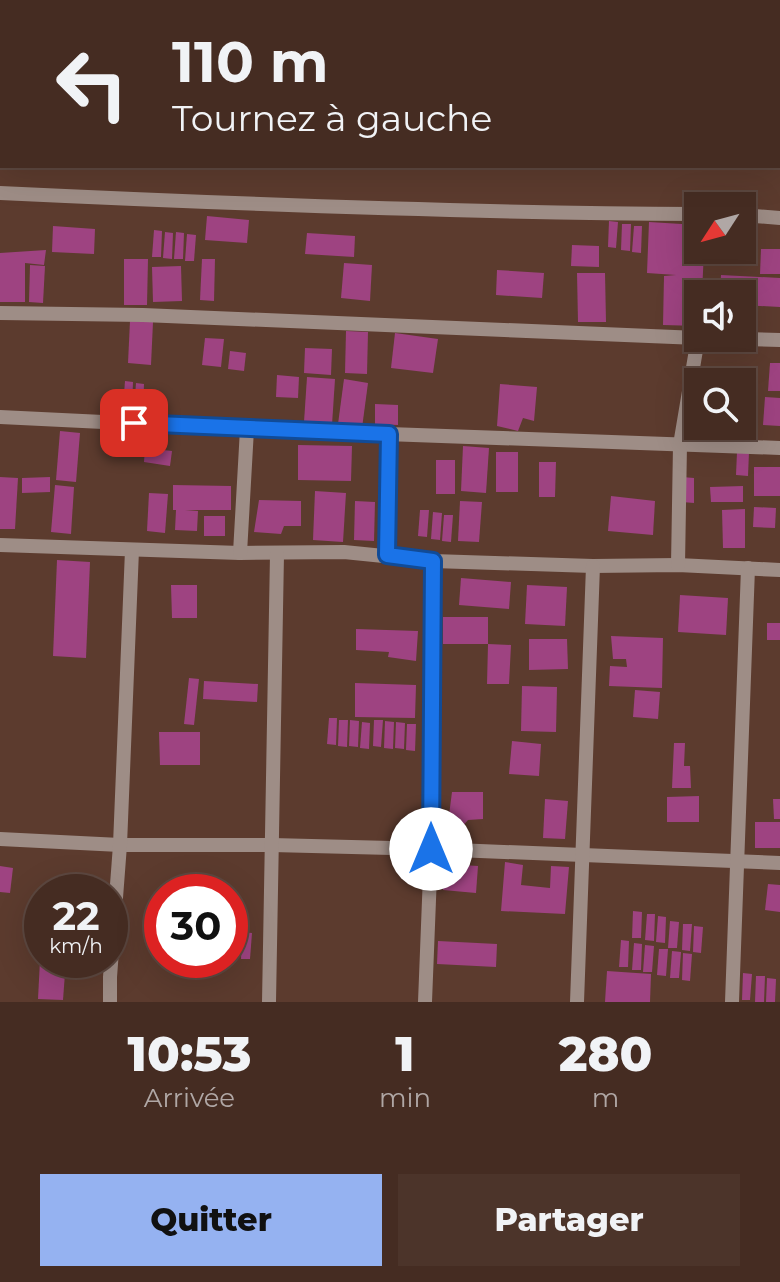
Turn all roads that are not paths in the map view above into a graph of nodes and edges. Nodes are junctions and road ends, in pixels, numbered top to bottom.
1 (0, 193) edge
2 (684, 214) edge
3 (756, 216) edge
4 (780, 218) edge
5 (0, 313) edge
6 (684, 337) edge
7 (756, 339) edge
8 (780, 340) edge
9 (697, 352) edge
10 (0, 417) edge
11 (247, 429) junction
12 (389, 434) junction
13 (680, 445) junction
14 (780, 448) edge
15 (0, 545) edge
16 (132, 550) junction
17 (240, 553) junction
18 (277, 554) junction
19 (387, 555) junction
20 (433, 561) junction
21 (678, 565) junction
22 (593, 566) junction
23 (748, 568) junction
24 (780, 570) edge
25 (0, 839) edge
26 (120, 845) junction
27 (272, 845) junction
28 (431, 849) junction
29 (582, 855) junction
30 (738, 862) junction
31 (780, 863) edge
32 (110, 1002) edge
33 (269, 1002) edge
34 (425, 1002) edge
35 (577, 1002) edge
36 (732, 1002) edge

1 - 2 street
3 - 4 street
5 - 6 street
7 - 8 street
9 - 13 street
10 - 11 street
11 - 12 street
11 - 17 street
12 - 13 street
12 - 19 street
13 - 14 street
13 - 21 street
15 - 16 street
16 - 17 street
16 - 26 street
17 - 18 street
18 - 19 street
18 - 27 street
19 - 20 street
20 - 22 street
20 - 28 street
21 - 22 street
21 - 23 street
22 - 29 street
23 - 24 street
23 - 30 street
25 - 26 street
26 - 27 street
26 - 32 street
27 - 28 street
27 - 33 street
28 - 29 street
28 - 34 street
29 - 30 street
29 - 35 street
30 - 31 street
30 - 36 street

